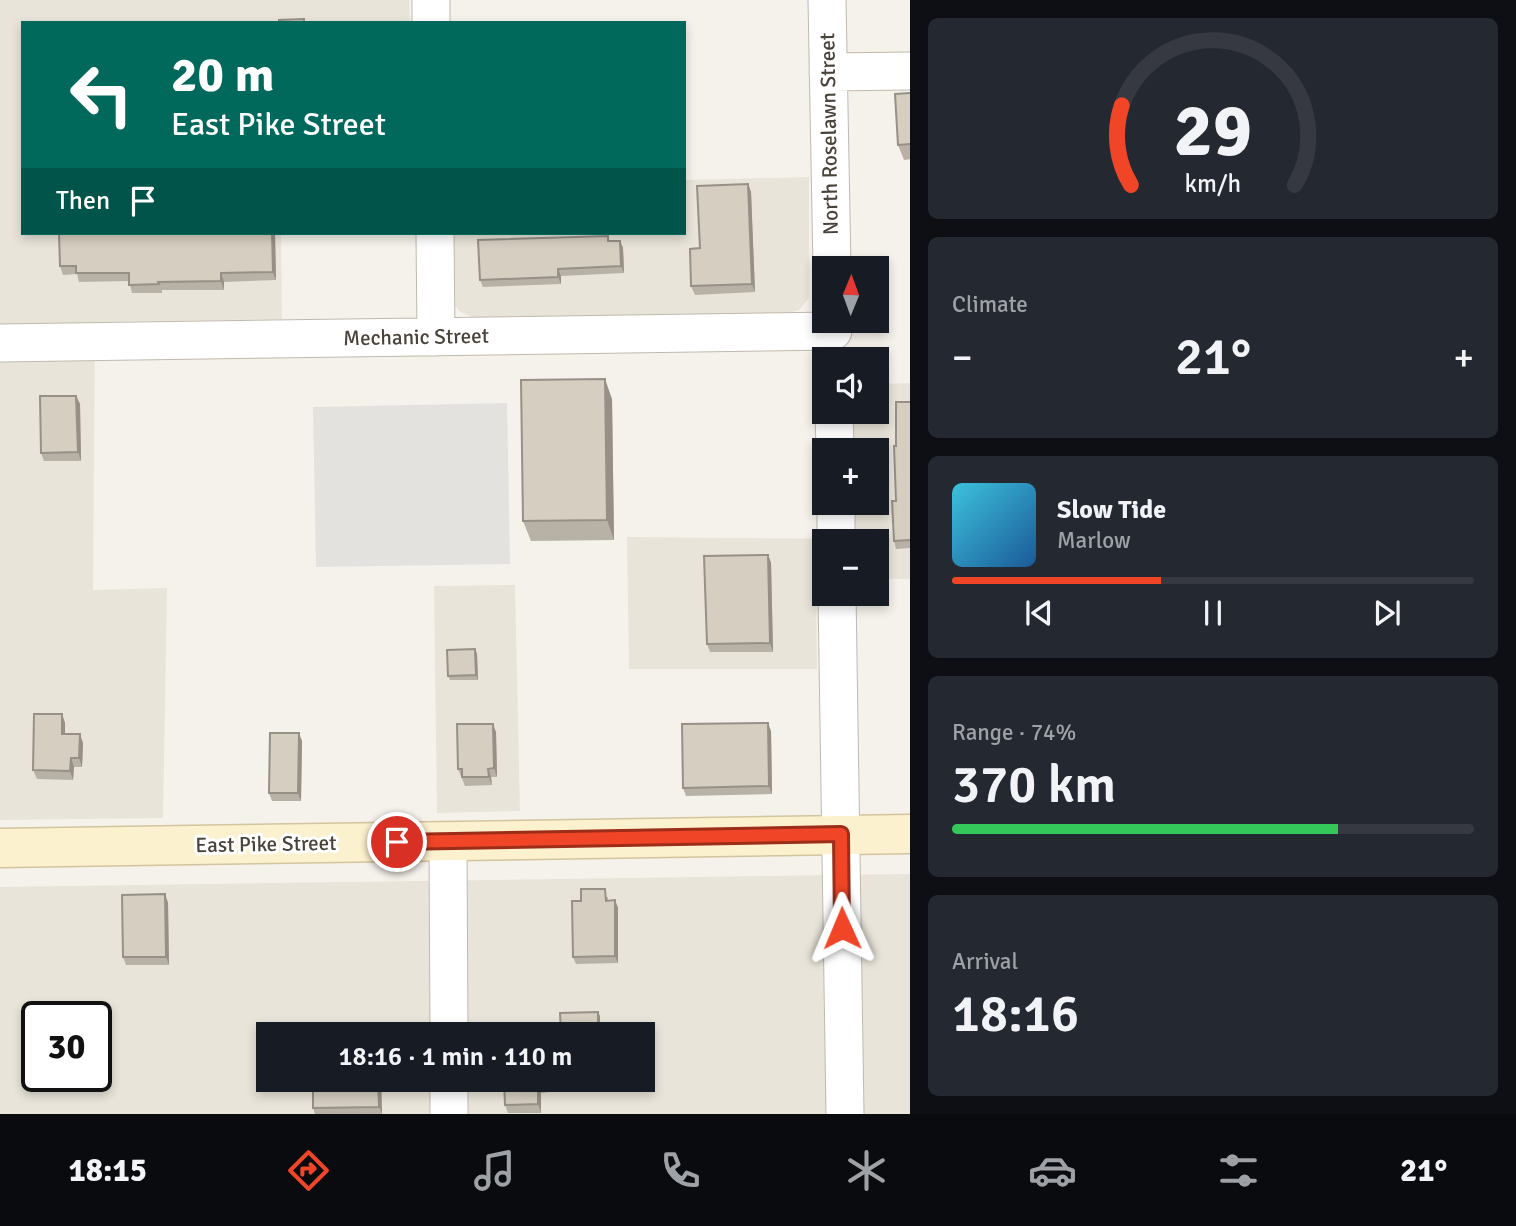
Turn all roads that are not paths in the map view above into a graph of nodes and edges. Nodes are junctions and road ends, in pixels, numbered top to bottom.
1 (431, 0) edge
2 (827, 0) edge
3 (432, 21) edge
4 (910, 71) edge
5 (828, 72) junction
6 (435, 235) edge
7 (832, 256) edge
8 (436, 337) junction
9 (833, 337) edge
10 (0, 343) edge
11 (837, 606) edge
12 (841, 834) junction
13 (910, 834) edge
14 (448, 842) junction
15 (0, 848) edge
16 (449, 1022) edge
17 (449, 1092) edge
18 (449, 1114) edge
19 (845, 1114) edge

1 - 3 street
2 - 5 street, North Roselawn Street
4 - 5 street
5 - 7 street, North Roselawn Street
6 - 8 street
8 - 9 street, Mechanic Street
8 - 10 street, Mechanic Street
11 - 12 street
12 - 13 street, East Pike Street
12 - 14 street, East Pike Street
12 - 19 street
14 - 15 street, East Pike Street
14 - 16 street
17 - 18 street

